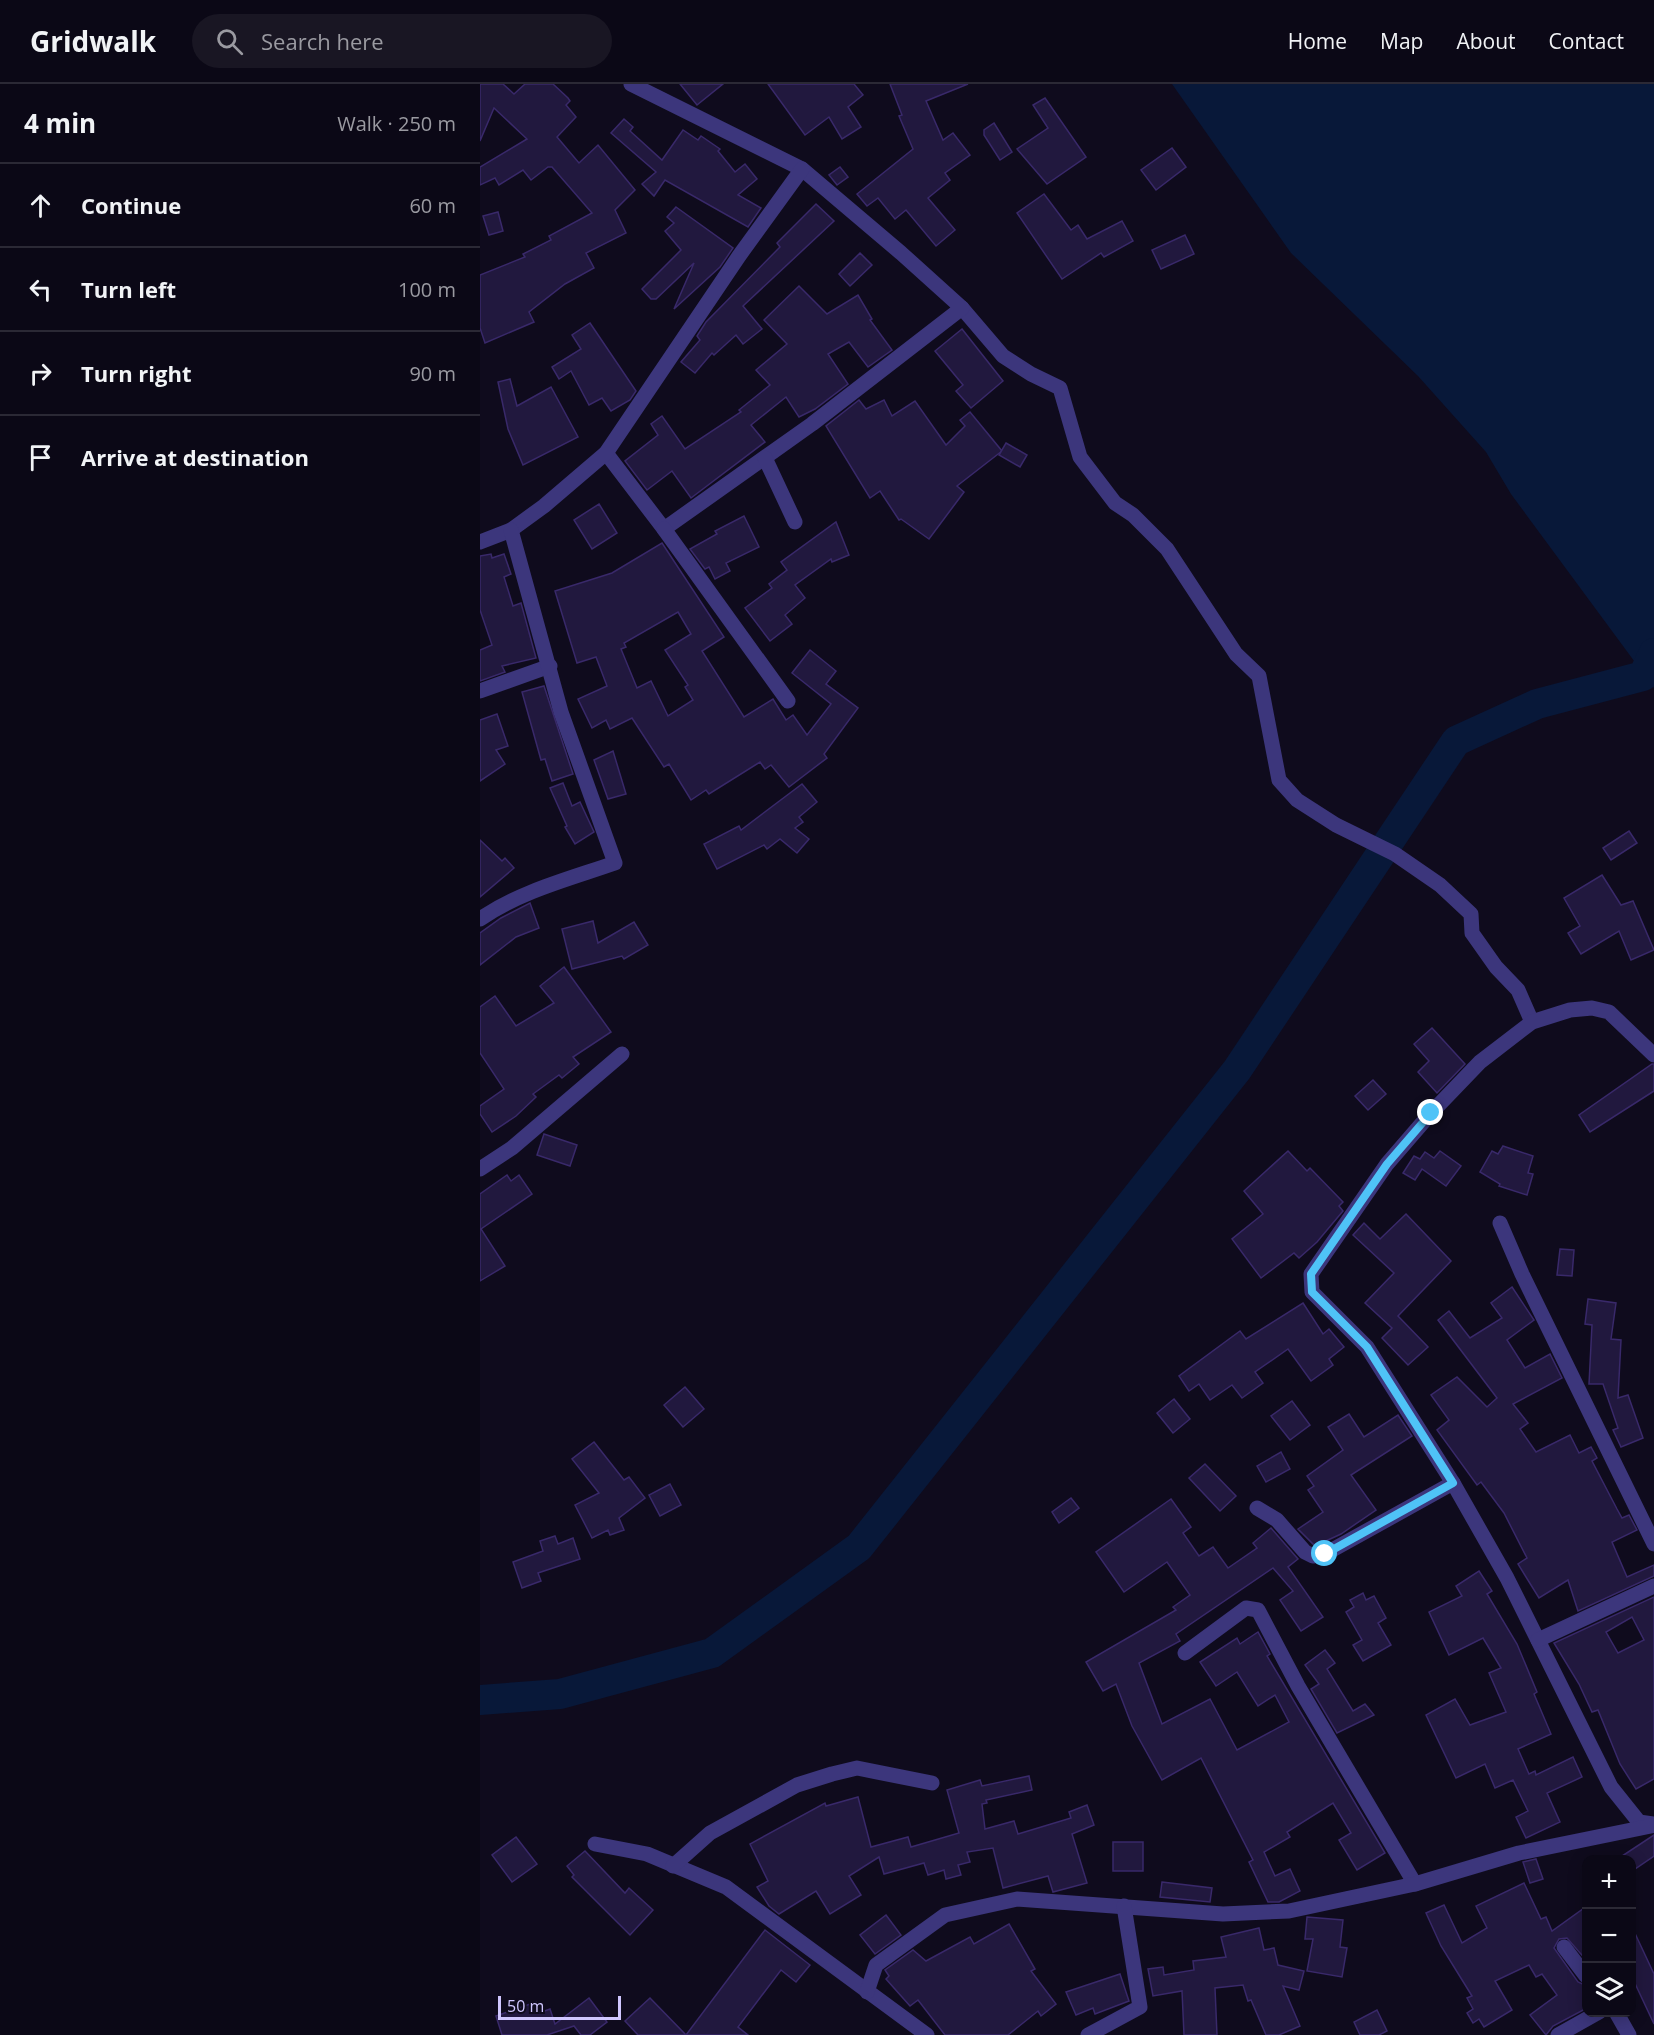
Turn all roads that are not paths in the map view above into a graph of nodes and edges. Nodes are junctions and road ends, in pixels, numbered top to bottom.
1 (631, 84) edge
2 (802, 170) junction
3 (962, 308) junction
4 (606, 453) junction
5 (765, 458) junction
6 (795, 522) dead end
7 (664, 529) junction
8 (511, 530) junction
9 (480, 542) edge
10 (550, 666) junction
11 (480, 691) edge
12 (788, 701) dead end
13 (480, 919) edge
14 (1532, 1022) junction
15 (622, 1054) dead end
16 (1654, 1056) edge
17 (480, 1169) edge
18 (1500, 1223) dead end
19 (1453, 1483) junction
20 (1257, 1508) dead end
21 (1654, 1544) edge
22 (1654, 1586) edge
23 (1538, 1640) junction
24 (1185, 1653) dead end
25 (932, 1783) dead end
26 (1654, 1825) edge
27 (595, 1844) dead end
28 (674, 1866) junction
29 (1415, 1884) junction
30 (1124, 1905) junction
31 (1564, 1947) dead end
32 (1582, 1970) edge
33 (867, 1992) junction
34 (1592, 2017) edge
35 (1618, 2017) edge
36 (927, 2035) edge
37 (1088, 2035) edge
38 (1558, 2035) edge
39 (1629, 2035) edge

1 - 2 street
2 - 3 street
2 - 4 street
3 - 5 street
3 - 14 street
4 - 7 street
4 - 8 street
5 - 6 street
5 - 7 street
7 - 12 street
8 - 9 street
8 - 10 street
10 - 11 street
10 - 13 street
14 - 16 street
14 - 19 street
15 - 17 street
18 - 21 street
19 - 20 street
19 - 23 street
22 - 23 street
23 - 26 street
24 - 29 street
25 - 28 street
26 - 29 street
27 - 28 street
28 - 33 street
29 - 30 street
30 - 33 street
30 - 37 street
31 - 32 street
33 - 36 street
34 - 38 street
35 - 39 street

